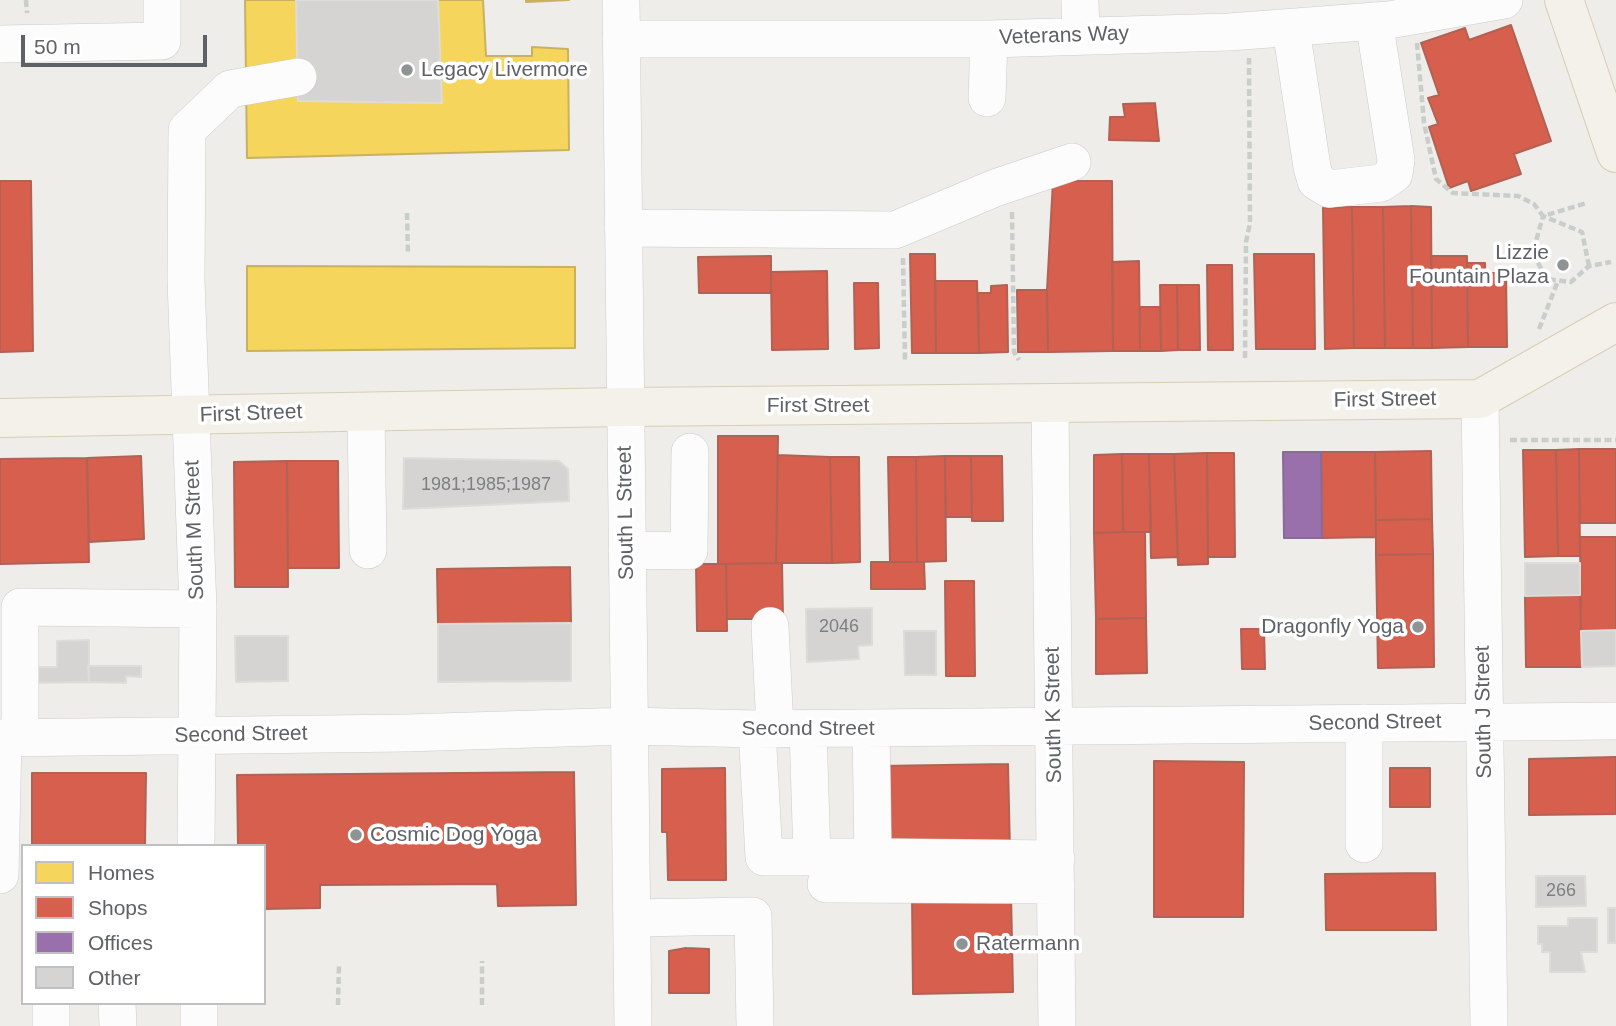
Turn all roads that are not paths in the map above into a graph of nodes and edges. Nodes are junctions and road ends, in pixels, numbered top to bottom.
1 (162, 0) edge
2 (621, 0) edge
3 (1504, 0) edge
4 (1564, 0) edge
5 (1080, 18) edge
6 (1374, 22) junction
7 (1291, 30) junction
8 (621, 39) junction
9 (989, 39) junction
10 (0, 44) edge
11 (298, 77) dead end
12 (987, 98) dead end
13 (1616, 153) edge
14 (1072, 162) dead end
15 (623, 228) junction
16 (1616, 322) edge
17 (1480, 399) junction
18 (1050, 405) junction
19 (625, 407) junction
20 (366, 412) junction
21 (191, 416) junction
22 (0, 418) edge
23 (690, 452) dead end
24 (368, 550) dead end
25 (627, 550) junction
26 (198, 608) junction
27 (770, 626) dead end
28 (1616, 721) edge
29 (1484, 722) junction
30 (1364, 723) junction
31 (628, 726) junction
32 (1054, 727) junction
33 (780, 729) junction
34 (871, 729) junction
35 (195, 735) junction
36 (8, 737) edge
37 (196, 844) edge
38 (1364, 844) dead end
39 (873, 857) junction
40 (819, 870) junction
41 (1056, 872) junction
42 (0, 876) edge
43 (632, 918) junction
44 (51, 1005) edge
45 (117, 1005) edge
46 (199, 1005) edge
47 (51, 1026) edge
48 (118, 1026) edge
49 (199, 1026) edge
50 (633, 1026) edge
51 (755, 1026) edge
52 (1057, 1026) edge
53 (1489, 1026) edge

1 - 10 street
2 - 8 street, South L Street
3 - 6 street, Veterans Way
4 - 13 main road
5 - 7 street, Veterans Way
5 - 9 street, Veterans Way
6 - 7 street, Veterans Way
6 - 7 street
8 - 9 street, Veterans Way
8 - 15 street, South L Street
9 - 12 street
11 - 21 street, South M Street
14 - 15 street
15 - 19 street, South L Street
16 - 17 main road, First Street
17 - 18 main road, First Street
17 - 29 street, South J Street
18 - 19 main road, First Street
18 - 32 street, South K Street
19 - 20 main road, First Street
19 - 25 street, South L Street
20 - 21 main road, First Street
20 - 24 street
21 - 22 main road, First Street
21 - 26 street, South M Street
23 - 25 street
25 - 31 street, South L Street
26 - 35 street, South M Street
26 - 36 street
27 - 33 street
28 - 29 street, Second Street
29 - 30 street, Second Street
29 - 53 street, South J Street
30 - 32 street, Second Street
30 - 38 street
31 - 33 street, Second Street
31 - 35 street, Second Street
31 - 43 street, South L Street
32 - 34 street, Second Street
32 - 41 street, South K Street
33 - 34 street, Second Street
33 - 40 street
33 - 40 street
34 - 39 street
35 - 36 street, Second Street
35 - 37 street, South M Street
36 - 42 street
39 - 40 street
39 - 41 street
40 - 41 street
41 - 52 street, South K Street
43 - 50 street, South L Street
43 - 51 street
44 - 47 street
45 - 48 street
46 - 49 street

